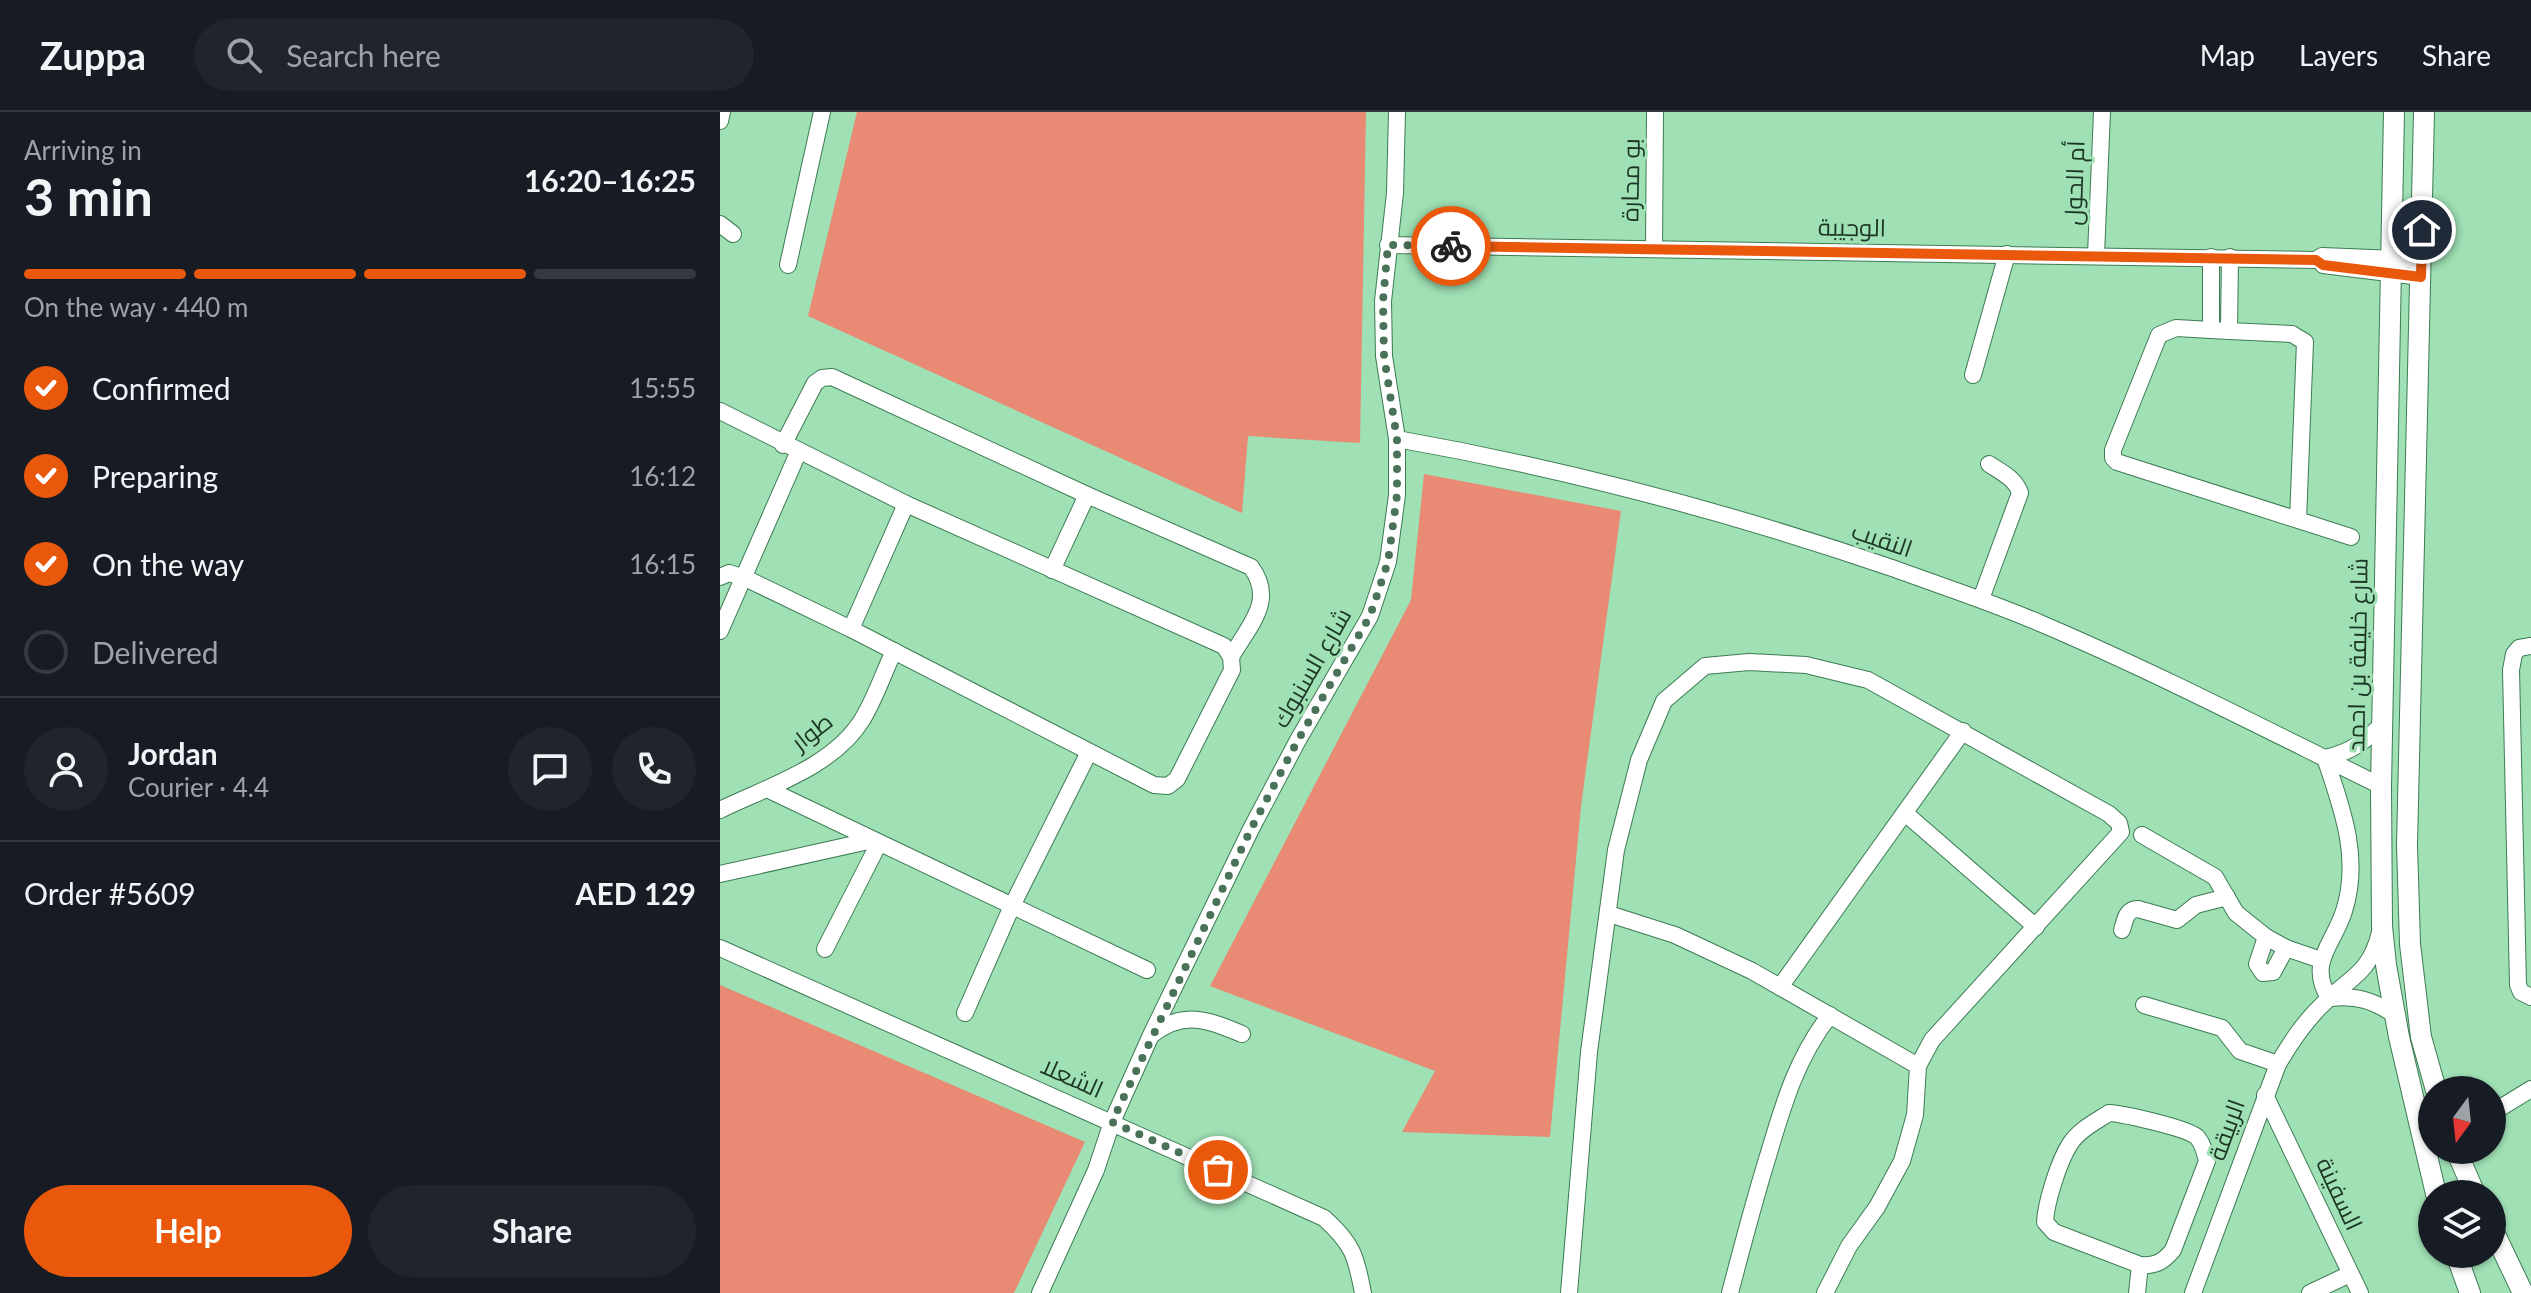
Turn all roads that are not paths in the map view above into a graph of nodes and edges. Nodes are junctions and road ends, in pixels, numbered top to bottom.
1 (722, 112) edge
2 (822, 112) edge
3 (1397, 112) edge
4 (1655, 112) edge
5 (2102, 112) edge
6 (2394, 112) edge
7 (2424, 112) edge
8 (720, 121) edge
9 (1388, 245) junction
10 (1654, 249) junction
11 (2007, 254) junction
12 (2096, 255) junction
13 (2211, 257) junction
14 (2230, 257) junction
15 (788, 265) dead end
16 (2391, 265) junction
17 (2422, 268) junction
18 (2211, 330) junction
19 (2229, 331) junction
20 (1973, 375) dead end
21 (720, 412) edge
22 (1397, 439) junction
23 (791, 449) junction
24 (1989, 464) dead end
25 (1087, 495) junction
26 (906, 504) junction
27 (2298, 520) junction
28 (2351, 537) dead end
29 (1052, 570) junction
30 (720, 577) edge
31 (745, 578) junction
32 (1981, 599) junction
33 (851, 629) junction
34 (720, 631) edge
35 (2531, 646) edge
36 (894, 651) junction
37 (1231, 657) junction
38 (2384, 722) junction
39 (1963, 731) junction
40 (1089, 752) junction
41 (2325, 758) junction
42 (2381, 786) junction
43 (767, 789) junction
44 (720, 810) edge
45 (1905, 813) junction
46 (2142, 835) dead end
47 (876, 841) junction
48 (720, 874) edge
49 (2227, 897) junction
50 (1012, 906) junction
51 (1609, 914) junction
52 (2382, 926) junction
53 (2036, 927) junction
54 (2122, 930) dead end
55 (2266, 937) junction
56 (720, 948) edge
57 (2286, 948) junction
58 (825, 949) dead end
59 (2321, 960) junction
60 (1147, 970) dead end
61 (1780, 987) junction
62 (2531, 997) edge
63 (2329, 998) junction
64 (2144, 1005) dead end
65 (965, 1013) dead end
66 (1830, 1015) junction
67 (2395, 1015) junction
68 (1242, 1034) dead end
69 (1151, 1035) junction
70 (2278, 1064) junction
71 (1918, 1066) junction
72 (2432, 1076) edge
73 (2531, 1089) edge
74 (2265, 1095) junction
75 (2506, 1103) edge
76 (1112, 1122) junction
77 (2432, 1180) edge
78 (2506, 1257) edge
79 (2140, 1265) junction
80 (2462, 1268) edge
81 (2506, 1268) edge
82 (2350, 1274) junction
83 (2470, 1288) edge
84 (1040, 1293) edge
85 (1363, 1293) edge
86 (1569, 1293) edge
87 (1730, 1293) edge
88 (1825, 1293) edge
89 (2137, 1293) edge
90 (2193, 1293) edge
91 (2310, 1293) edge
92 (2360, 1293) edge
93 (2509, 1293) edge
94 (2523, 1293) edge

1 - 8 street
2 - 15 street
3 - 9 street, شارع السنبوك
4 - 10 street, بو محارة
5 - 12 street, أم الحول
6 - 16 street, شارع خليفة بن احمد
7 - 17 street
9 - 10 street, الوجيبة
9 - 22 street, شارع السنبوك
10 - 11 street, الوجيبة
11 - 12 street, الوجيبة
11 - 20 street
12 - 13 street, الوجيبة
13 - 14 street, الوجيبة
13 - 18 street
14 - 16 street, الوجيبة
14 - 19 street
16 - 17 street, الوجيبة
16 - 38 street, شارع خليفة بن احمد
17 - 72 street
18 - 19 street
18 - 27 street
19 - 27 street
21 - 23 street
22 - 32 street, النقيب
22 - 69 street, شارع السنبوك
23 - 25 street
23 - 26 street
23 - 31 street
24 - 32 street
25 - 29 street
25 - 37 street
26 - 29 street
26 - 33 street
27 - 28 street
29 - 37 street
30 - 31 street
31 - 33 street
31 - 34 street
32 - 41 street, النقيب
33 - 36 street
35 - 62 street
36 - 40 street
36 - 43 street, طوار
37 - 40 street
38 - 41 street
38 - 42 street, شارع خليفة بن احمد
39 - 45 street
39 - 51 street
39 - 53 street
40 - 50 street
41 - 42 street, النقيب
41 - 59 street
42 - 52 street, شارع خليفة بن احمد
43 - 44 street, طوار
43 - 47 street
45 - 53 street
45 - 61 street
46 - 49 street
47 - 48 street
47 - 50 street
47 - 58 street
49 - 54 street
49 - 55 street
50 - 60 street
50 - 65 street
51 - 61 street
51 - 86 street
52 - 63 street, الربيقة
52 - 67 street, شارع خليفة بن احمد
53 - 71 street
55 - 57 street
55 - 57 street
56 - 76 street, الشعلا
57 - 59 street
59 - 63 street
61 - 66 street
63 - 67 street
63 - 70 street, الربيقة
64 - 70 street
66 - 71 street
66 - 87 street
67 - 77 street, شارع خليفة بن احمد
68 - 69 street
69 - 76 street, شارع السنبوك
70 - 74 street, الربيقة
71 - 88 street
73 - 75 street
74 - 82 street, السفينة
74 - 90 street, الربيقة
76 - 84 street, شارع السنبوك
76 - 85 street, الشعلا
78 - 94 street
79 - 79 street
79 - 89 street
80 - 83 street
81 - 93 street
82 - 91 street
82 - 92 street, السفينة

